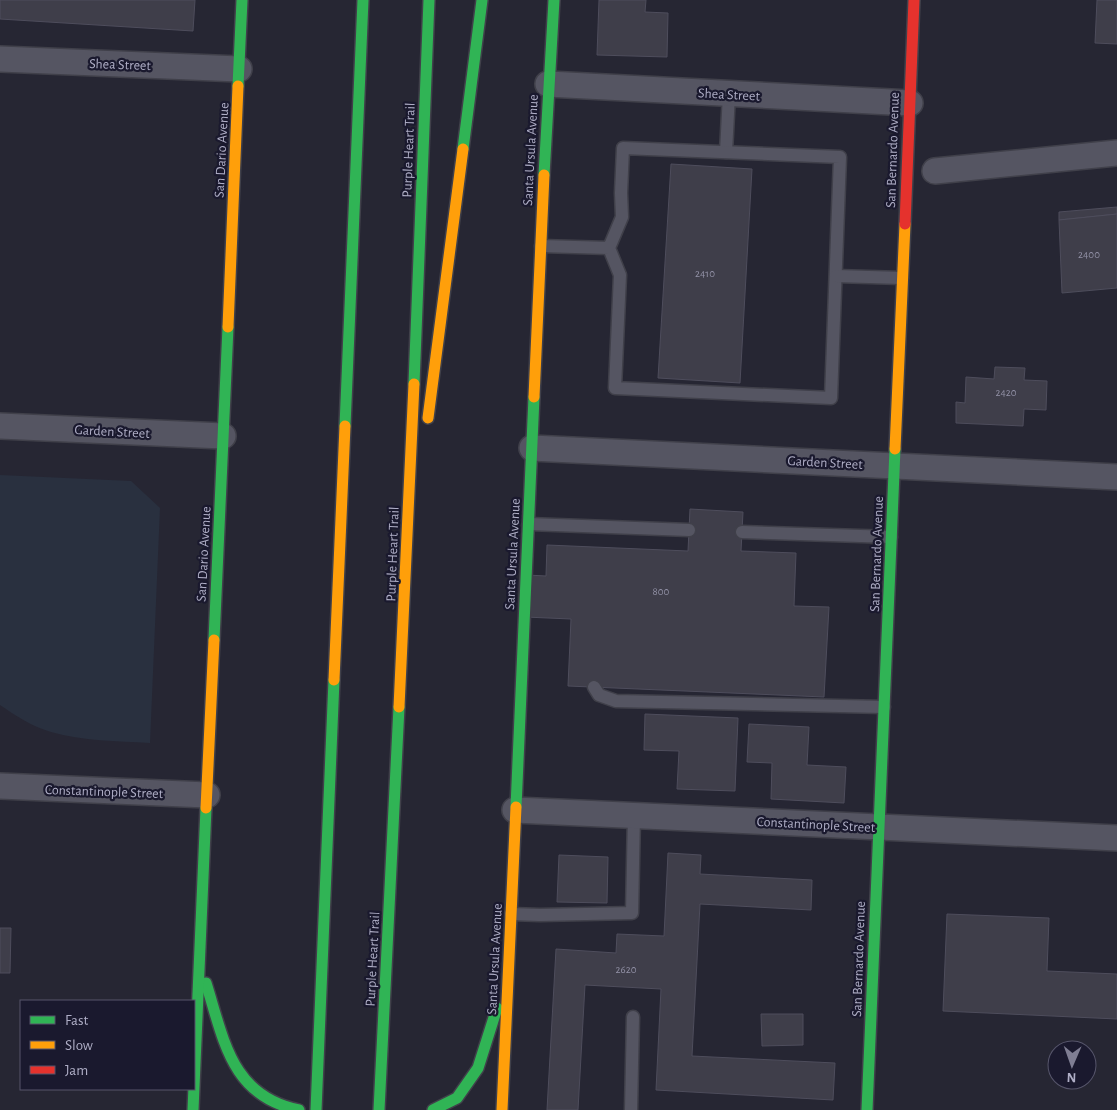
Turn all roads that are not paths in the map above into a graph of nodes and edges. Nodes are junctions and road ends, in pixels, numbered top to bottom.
1 (242, 0) edge
2 (352, 0) edge
3 (363, 0) edge
4 (429, 0) edge
5 (482, 0) edge
6 (554, 0) edge
7 (914, 0) edge
8 (0, 59) edge
9 (239, 68) junction
10 (548, 84) junction
11 (729, 94) junction
12 (910, 104) junction
13 (356, 133) junction
14 (726, 152) junction
15 (1117, 153) edge
16 (934, 171) dead end
17 (541, 246) junction
18 (609, 248) junction
19 (836, 276) junction
20 (902, 278) junction
21 (0, 426) edge
22 (427, 430) dead end
23 (223, 436) junction
24 (532, 448) junction
25 (894, 466) junction
26 (422, 469) dead end
27 (1117, 476) edge
28 (529, 524) junction
29 (689, 530) dead end
30 (742, 532) dead end
31 (891, 537) junction
32 (405, 596) junction
33 (594, 687) dead end
34 (884, 707) junction
35 (0, 786) edge
36 (207, 795) junction
37 (515, 810) junction
38 (634, 815) junction
39 (879, 827) junction
40 (1117, 838) edge
41 (511, 914) junction
42 (200, 962) junction
43 (508, 975) junction
44 (633, 1017) dead end
45 (195, 1068) edge
46 (194, 1090) edge
47 (193, 1110) edge
48 (299, 1110) edge
49 (316, 1110) edge
50 (379, 1110) edge
51 (433, 1110) edge
52 (502, 1110) edge
53 (631, 1110) edge
54 (867, 1110) edge

1 - 9 main road, San Dario Avenue
2 - 13 main road
3 - 13 main road
4 - 32 main road, Purple Heart Trail
5 - 22 main road
6 - 10 main road, Santa Ursula Avenue
7 - 12 main road, San Bernardo Avenue
8 - 9 street, Shea Street
9 - 23 main road, San Dario Avenue
10 - 11 street, Shea Street
10 - 17 main road, Santa Ursula Avenue
11 - 12 street, Shea Street
11 - 14 lane
12 - 20 main road, San Bernardo Avenue
13 - 49 main road
14 - 18 lane
14 - 19 lane
15 - 16 street
17 - 18 lane
17 - 24 main road, Santa Ursula Avenue
18 - 19 lane
19 - 20 lane
20 - 25 main road, San Bernardo Avenue
21 - 23 street, Garden Street
23 - 36 main road, San Dario Avenue
24 - 25 street, Garden Street
24 - 28 main road, Santa Ursula Avenue
25 - 27 street, Garden Street
25 - 31 main road, San Bernardo Avenue
26 - 32 main road
28 - 29 lane
28 - 37 main road, Santa Ursula Avenue
30 - 31 lane
31 - 34 main road, San Bernardo Avenue
32 - 50 main road, Purple Heart Trail
33 - 34 lane
34 - 39 main road, San Bernardo Avenue
35 - 36 street, Constantinople Street
36 - 42 main road, San Dario Avenue
37 - 38 street, Constantinople Street
37 - 41 main road, Santa Ursula Avenue
38 - 39 street, Constantinople Street
38 - 41 lane
39 - 40 street, Constantinople Street
39 - 54 main road, San Bernardo Avenue
41 - 43 main road, Santa Ursula Avenue
42 - 45 main road, San Dario Avenue
42 - 48 main road
43 - 51 main road
43 - 52 main road, Santa Ursula Avenue
44 - 53 lane
46 - 47 main road, San Dario Avenue

